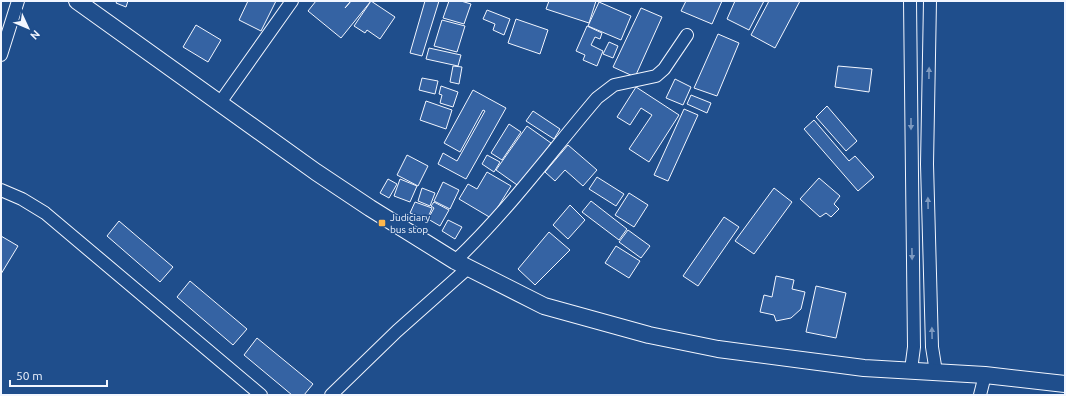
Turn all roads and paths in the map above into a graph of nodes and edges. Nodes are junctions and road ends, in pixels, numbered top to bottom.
1 (18, 1) edge
2 (77, 1) edge
3 (292, 1) edge
4 (910, 1) edge
5 (930, 1) edge
6 (687, 35) dead end
7 (1, 55) edge
8 (219, 104) junction
9 (1, 190) edge
10 (462, 264) junction
11 (911, 370) junction
12 (936, 372) junction
13 (985, 376) junction
14 (1065, 384) edge
15 (334, 394) edge
16 (261, 395) edge
17 (980, 395) edge

1 - 7 street
2 - 8 main road
3 - 8 street
4 -> 11 street
12 -> 5 street
6 - 10 street
8 - 10 main road
9 - 16 street
10 - 11 main road
10 - 15 street
11 - 12 main road
12 - 13 main road
13 - 14 main road
13 - 17 street

